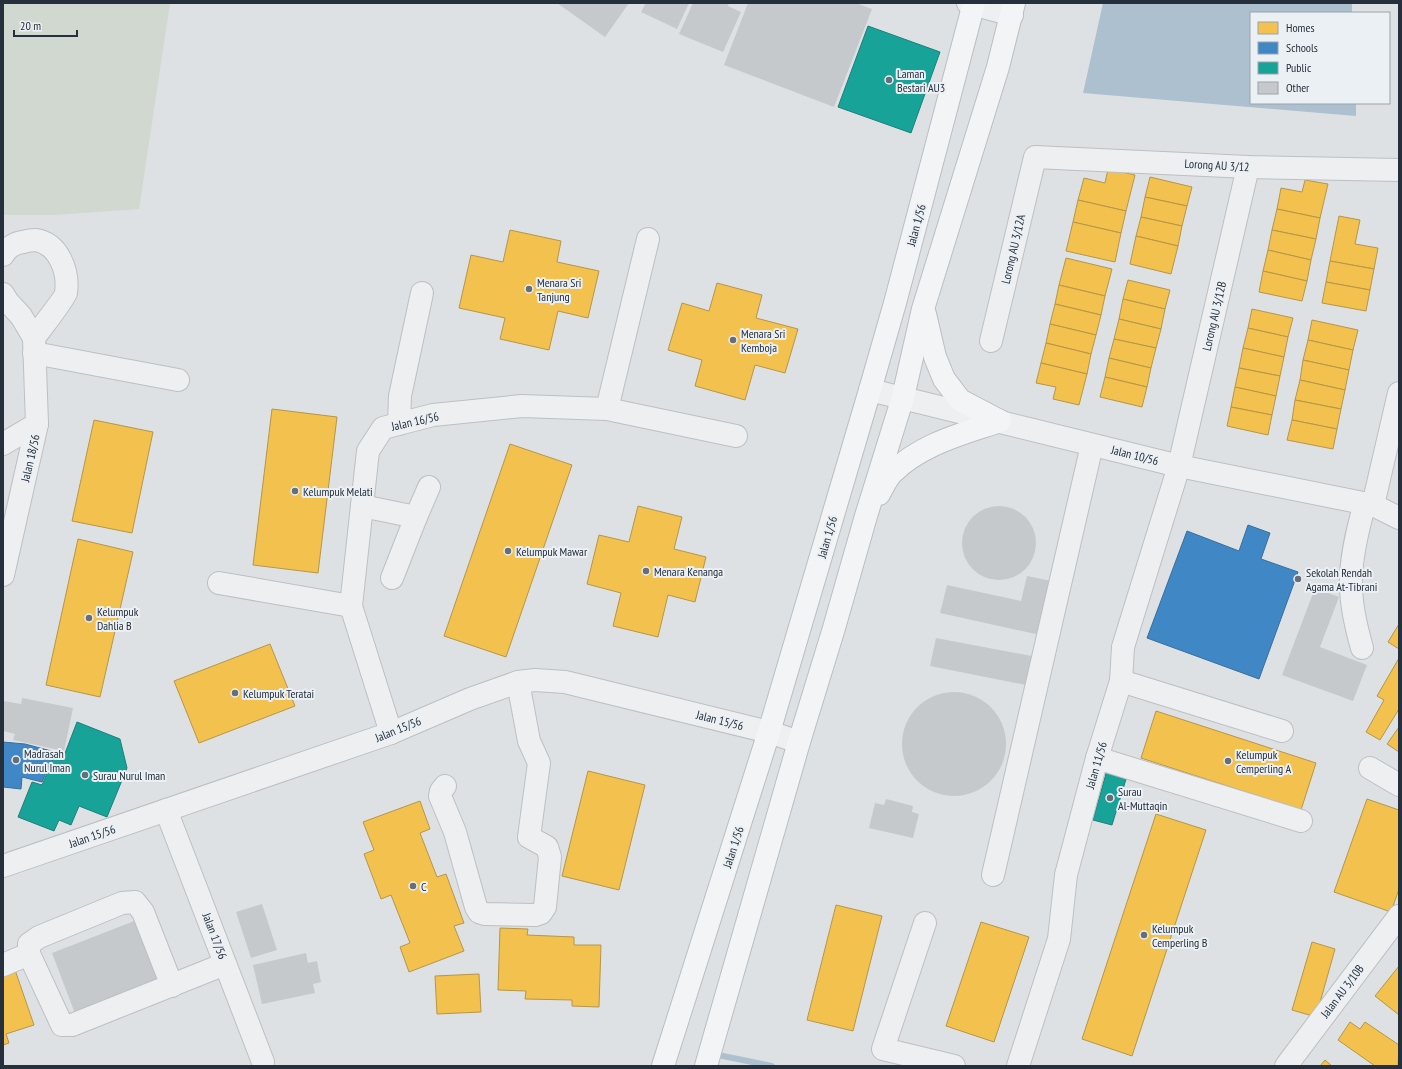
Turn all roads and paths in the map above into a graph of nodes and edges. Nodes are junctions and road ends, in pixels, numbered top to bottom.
1 (972, 4) edge
2 (1013, 9) edge
3 (1035, 157) joint
4 (1248, 167) junction
5 (1399, 170) edge
6 (648, 239) dead end
7 (3, 255) edge
8 (422, 293) dead end
9 (3, 294) edge
10 (924, 309) junction
11 (991, 341) dead end
12 (34, 346) junction
13 (178, 380) dead end
14 (870, 390) junction
15 (1399, 393) edge
16 (903, 397) junction
17 (607, 409) junction
18 (1000, 421) junction
19 (37, 424) junction
20 (399, 424) junction
21 (736, 436) dead end
22 (3, 444) edge
23 (1092, 445) junction
24 (1179, 466) junction
25 (429, 487) dead end
26 (1369, 504) junction
27 (362, 506) junction
28 (866, 516) junction
29 (416, 517) junction
30 (1399, 518) edge
31 (3, 575) edge
32 (392, 578) dead end
33 (219, 583) dead end
34 (351, 606) junction
35 (1362, 648) dead end
36 (1121, 681) junction
37 (518, 682) junction
38 (1282, 731) dead end
39 (769, 732) junction
40 (391, 733) junction
41 (799, 742) junction
42 (1097, 758) junction
43 (1370, 768) dead end
44 (1399, 785) edge
45 (445, 786) dead end
46 (166, 810) junction
47 (1301, 821) dead end
48 (3, 866) edge
49 (993, 875) dead end
50 (1399, 916) edge
51 (924, 923) dead end
52 (29, 954) junction
53 (225, 964) junction
54 (3, 966) edge
55 (172, 986) junction
56 (263, 1062) dead end
57 (948, 1065) edge
58 (663, 1066) edge
59 (706, 1066) edge
60 (1018, 1066) edge
61 (1286, 1066) edge

1 - 2 street
1 - 14 main road, Jalan 1/56
2 - 10 main road
3 - 4 street, Lorong AU 3/12
3 - 11 street, Lorong AU 3/12A
4 - 5 street, Lorong AU 3/12
4 - 24 street, Lorong AU 3/12B
6 - 17 street
7 - 12 street
8 - 20 street
9 - 12 street, Jalan 18/56
10 - 16 main road
10 - 18 main road
12 - 13 street
12 - 19 street, Jalan 18/56
14 - 16 street, Jalan 10/56
14 - 39 main road, Jalan 1/56
15 - 26 street
16 - 18 street, Jalan 10/56
16 - 28 main road
17 - 20 street, Jalan 16/56
17 - 21 street, Jalan 16/56
18 - 23 street, Jalan 10/56
18 - 28 main road
19 - 22 street
19 - 31 street, Jalan 18/56
20 - 27 street, Jalan 16/56
23 - 24 street, Jalan 10/56
23 - 49 street
24 - 26 street, Jalan 10/56
24 - 36 street, Jalan 11/56
25 - 29 street
26 - 30 street, Jalan 10/56
26 - 35 street
27 - 29 street
27 - 34 street, Jalan 16/56
28 - 41 main road
29 - 32 street
33 - 34 street
34 - 40 street, Jalan 16/56
36 - 38 street
36 - 42 street, Jalan 11/56
37 - 39 street, Jalan 15/56
37 - 40 street, Jalan 15/56
37 - 45 street
39 - 41 street, Jalan 15/56
39 - 58 main road, Jalan 1/56
40 - 46 street, Jalan 15/56
41 - 59 main road
42 - 47 street
42 - 60 street, Jalan 11/56
43 - 44 street
46 - 48 street, Jalan 15/56
46 - 53 street, Jalan 17/56
50 - 61 street, Jalan AU 3/10B
51 - 57 street
52 - 54 street
52 - 55 street
52 - 55 street
53 - 55 street
53 - 56 street, Jalan 17/56

